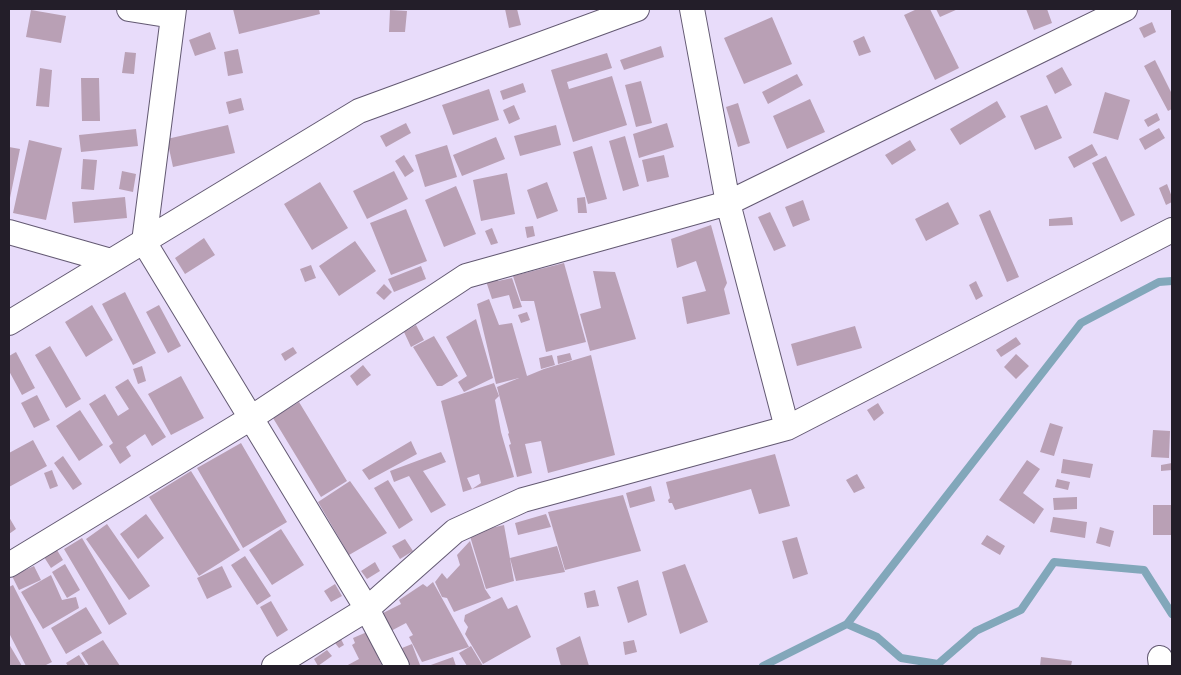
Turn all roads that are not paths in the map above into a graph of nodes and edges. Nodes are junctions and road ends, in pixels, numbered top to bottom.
1 (129, 9) edge
2 (637, 9) edge
3 (692, 9) edge
4 (1125, 9) edge
5 (173, 12) edge
6 (728, 203) junction
7 (1172, 230) edge
8 (9, 232) edge
9 (144, 242) junction
10 (111, 261) junction
11 (9, 323) edge
12 (251, 418) junction
13 (788, 428) junction
14 (9, 565) edge
15 (367, 609) junction
16 (274, 666) edge
17 (398, 666) edge

1 - 5 street
2 - 9 street
3 - 6 street
4 - 6 street
5 - 9 street
6 - 12 street
6 - 13 street
7 - 13 street
8 - 10 street
9 - 10 street
9 - 12 street
10 - 11 street
12 - 14 street
12 - 15 street
13 - 15 street
15 - 16 street
15 - 17 street

